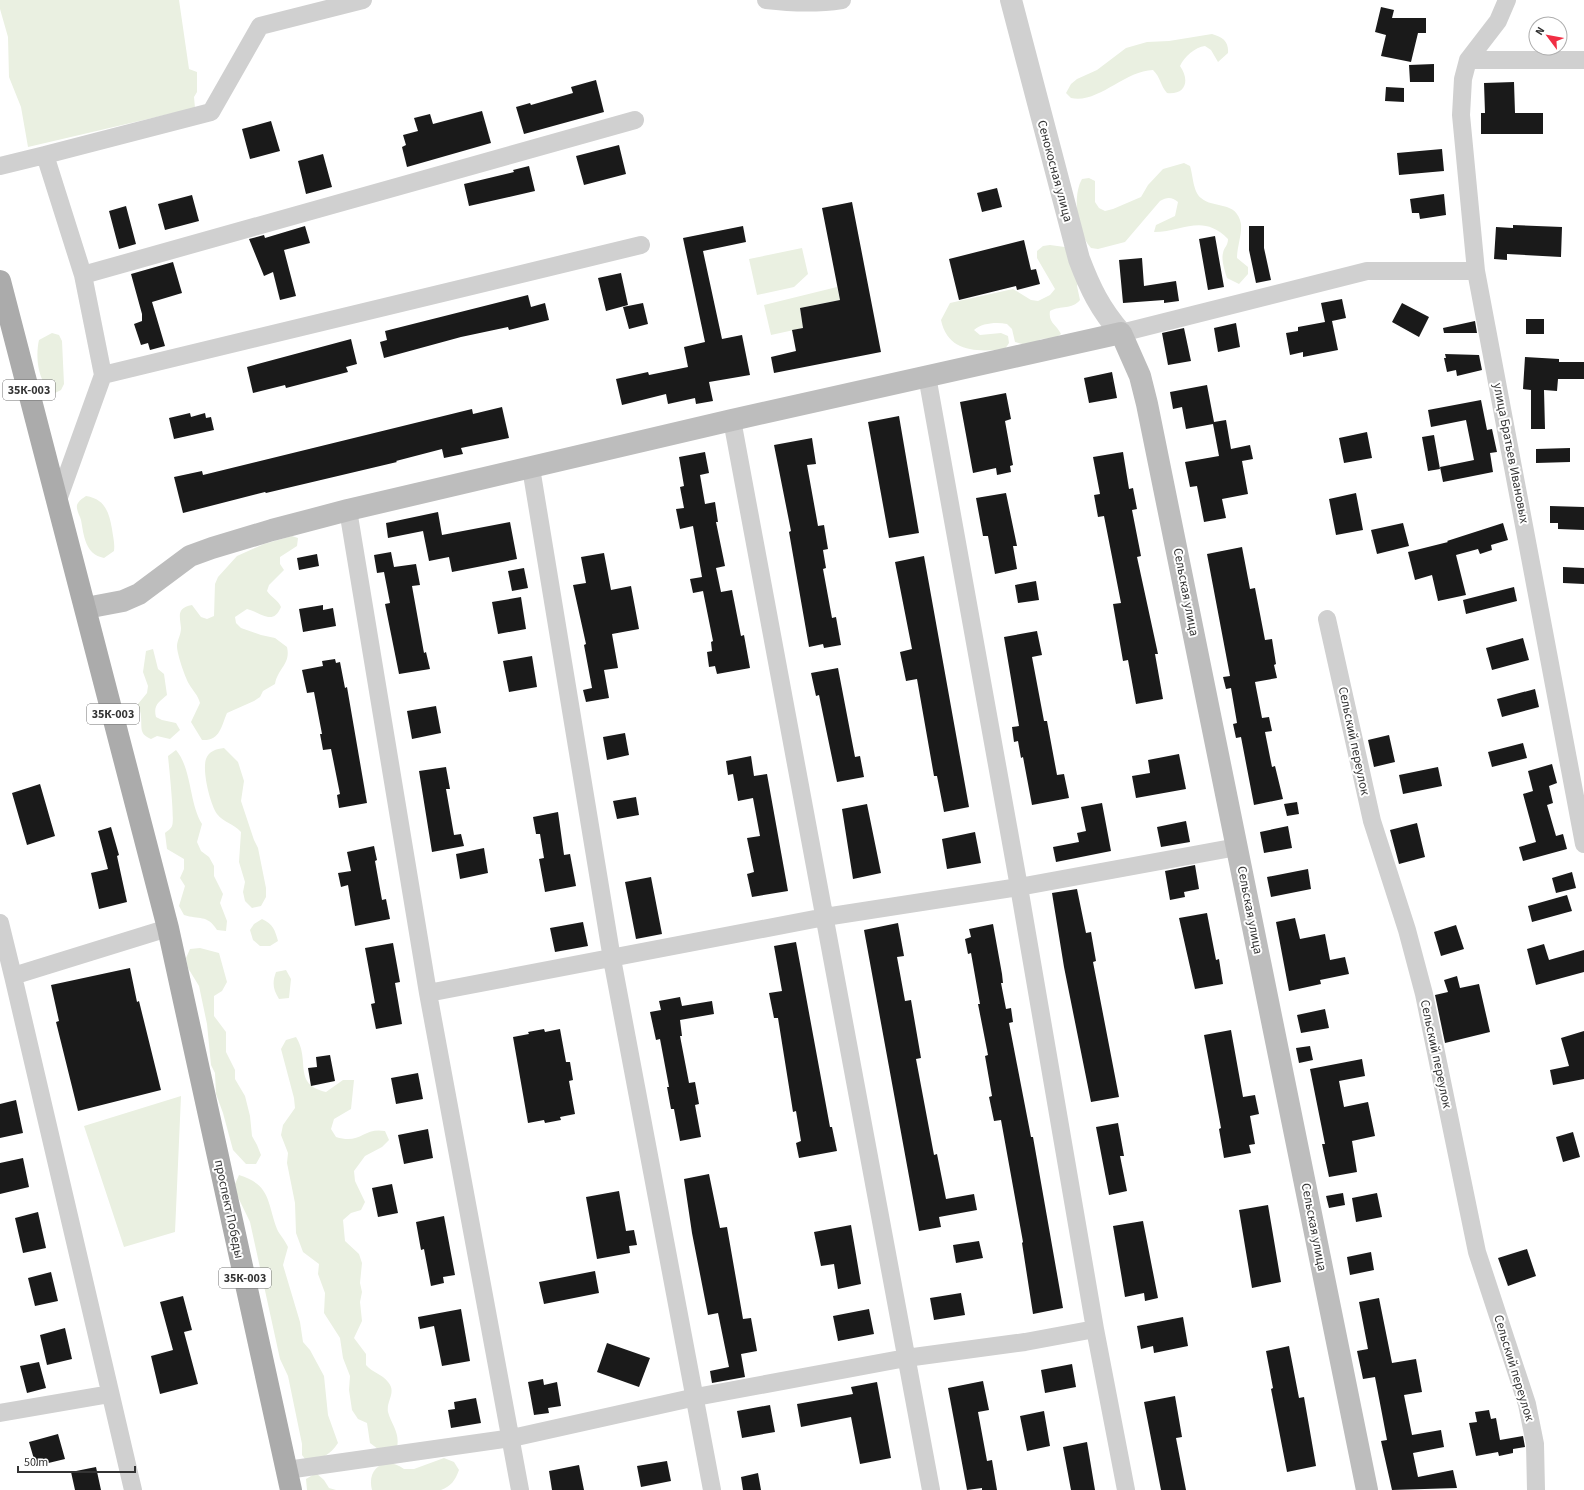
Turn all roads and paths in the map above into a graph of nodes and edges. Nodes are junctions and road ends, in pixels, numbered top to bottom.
1 (363, 0) edge
2 (766, 0) edge
3 (1011, 0) edge
4 (1507, 0) edge
5 (832, 1) edge
6 (1468, 60) junction
7 (1584, 60) edge
8 (636, 120) dead end
9 (45, 155) junction
10 (0, 166) edge
11 (641, 245) dead end
12 (1476, 271) junction
13 (83, 275) junction
14 (0, 281) edge
15 (1121, 333) junction
16 (103, 376) junction
17 (927, 376) junction
18 (732, 420) junction
19 (531, 468) junction
20 (58, 500) junction
21 (348, 510) junction
22 (86, 608) junction
23 (1327, 619) dead end
24 (1581, 817) edge
25 (1584, 844) edge
26 (1237, 847) junction
27 (1019, 887) junction
28 (824, 917) junction
29 (0, 923) edge
30 (168, 928) junction
31 (4, 957) edge
32 (612, 959) junction
33 (13, 976) junction
34 (428, 993) junction
35 (1095, 1329) junction
36 (906, 1358) junction
37 (110, 1394) junction
38 (696, 1397) junction
39 (0, 1413) edge
40 (512, 1438) junction
41 (289, 1480) edge
42 (132, 1490) edge
43 (520, 1490) edge
44 (712, 1490) edge
45 (931, 1490) edge
46 (1126, 1490) edge
47 (1367, 1490) edge
48 (1536, 1490) edge

1 - 9 street
2 - 5 street
3 - 15 street, Сенокосная улица
4 - 6 street
6 - 7 street
6 - 12 street, улица Братьев Ивановых
8 - 13 street
9 - 10 street
9 - 13 street
11 - 16 street
12 - 15 street
12 - 24 street, улица Братьев Ивановых
13 - 16 street
14 - 20 main road, 35К-003
15 - 17 main road
15 - 26 main road, Сельская улица
16 - 20 street
17 - 18 main road
17 - 27 street
18 - 19 main road
18 - 28 street
19 - 21 main road
19 - 32 street
20 - 22 main road, 35К-003
21 - 22 main road
21 - 34 street
22 - 30 main road, 35К-003
23 - 48 street, Сельский переулок
24 - 25 street, улица Братьев Ивановых
26 - 27 street
26 - 47 main road, Сельская улица
27 - 28 street
27 - 35 street
28 - 32 street
28 - 36 street
29 - 31 street
30 - 33 street
30 - 41 main road, проспект Победы / 35К-003
31 - 33 street
32 - 34 street
32 - 38 street
33 - 37 street
34 - 40 street
35 - 36 street
35 - 46 street
36 - 38 street
36 - 45 street
37 - 39 street
37 - 42 street
38 - 40 street
38 - 44 street
40 - 41 street
40 - 43 street

